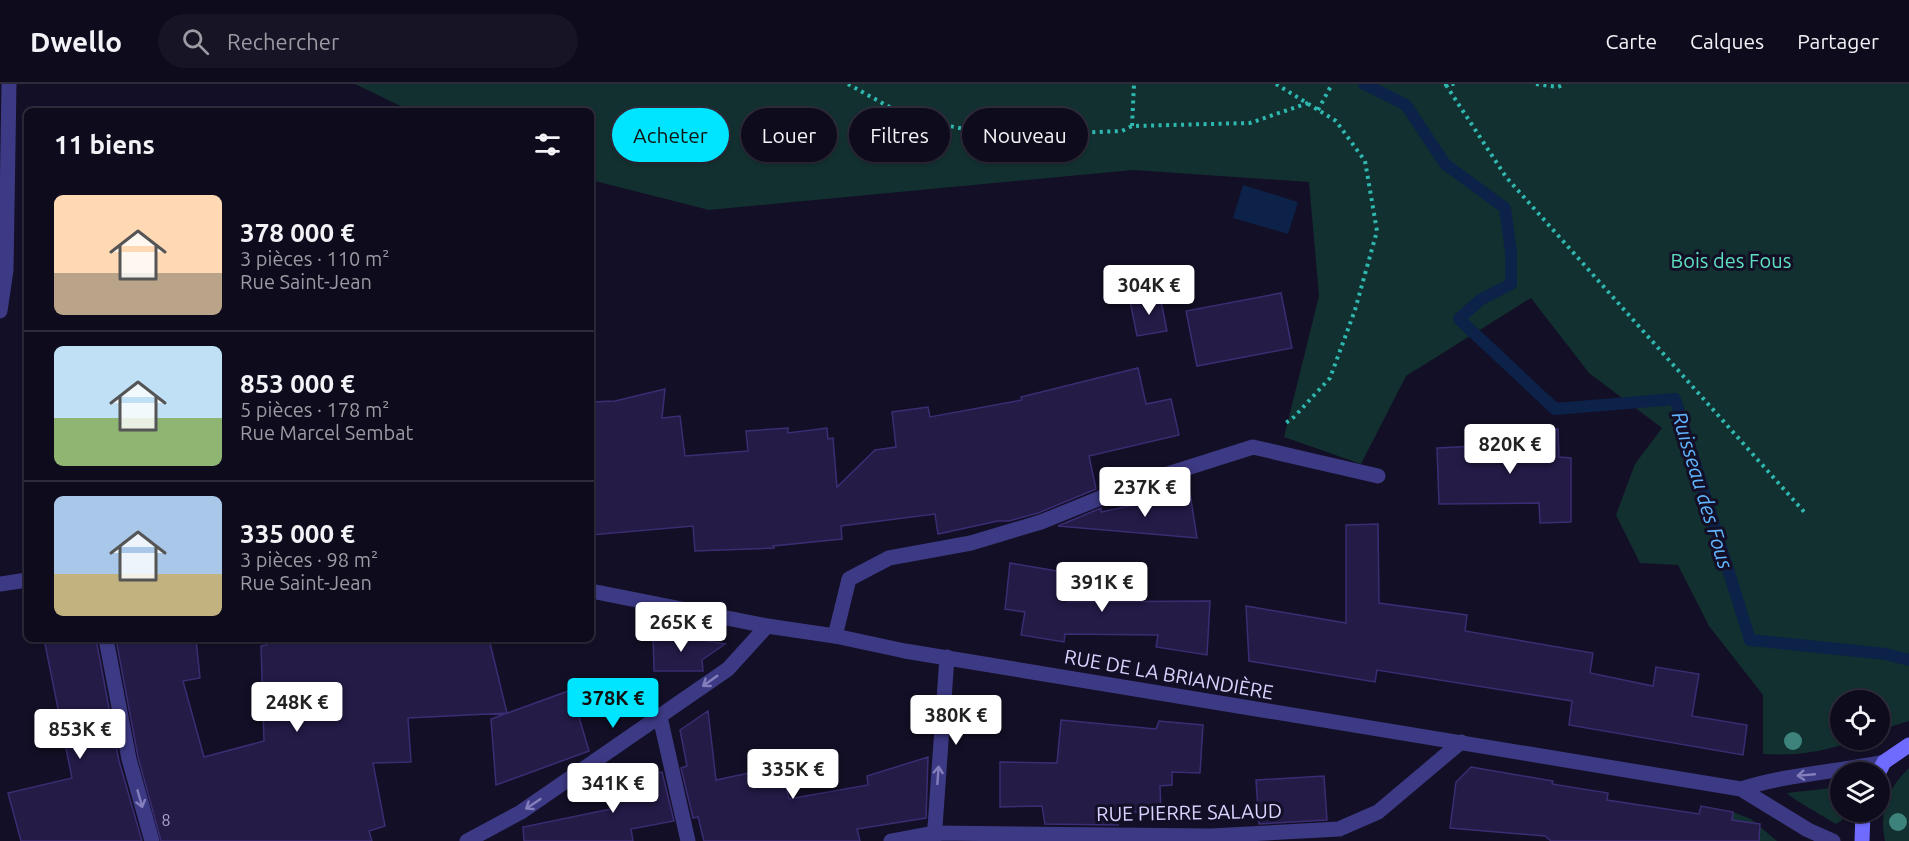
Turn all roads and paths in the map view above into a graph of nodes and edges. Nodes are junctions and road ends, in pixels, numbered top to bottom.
1 (9, 84) edge
2 (848, 84) edge
3 (1134, 84) edge
4 (1276, 84) edge
5 (1332, 84) edge
6 (1455, 84) edge
7 (1536, 84) edge
8 (1565, 84) edge
9 (1445, 85) edge
10 (1308, 103) junction
11 (1318, 110) junction
12 (1132, 126) junction
13 (0, 311) edge
14 (1253, 447) junction
15 (1378, 476) dead end
16 (1806, 514) dead end
17 (24, 580) edge
18 (0, 584) edge
19 (594, 592) edge
20 (767, 626) junction
21 (836, 636) junction
22 (107, 642) edge
23 (947, 657) junction
24 (660, 717) junction
25 (1461, 742) junction
26 (1909, 745) edge
27 (1887, 762) edge
28 (1830, 772) edge
29 (1741, 789) junction
30 (1863, 822) edge
31 (1809, 836) edge
32 (934, 837) edge
33 (152, 841) edge
34 (467, 841) edge
35 (688, 841) edge
36 (891, 841) edge
37 (1833, 841) edge
38 (1862, 841) edge

1 - 13 street
2 - 12 path
3 - 12 path
4 - 10 path
5 - 11 path
6 - 9 path
7 - 8 path
9 - 16 path
10 - 11 path
10 - 12 path
11 - 14 path
14 - 15 street
14 - 21 street
17 - 18 street
19 - 20 street, RUE DE LA BRIANDIÈRE
20 - 21 street, RUE DE LA BRIANDIÈRE
20 -> 24 street
21 - 23 street, RUE DE LA BRIANDIÈRE
22 -> 33 street
23 - 25 street, RUE DE LA BRIANDIÈRE
32 -> 23 street
24 -> 34 street
24 - 35 street
25 - 29 street, RUE DE LA BRIANDIÈRE
25 - 32 street, RUE PIERRE SALAUD
26 - 27 main road
28 -> 29 street, RUE DE LA BRIANDIÈRE
29 - 31 street, RUE DE LA BRIANDIÈRE
30 - 38 main road
31 - 37 street, RUE DE LA BRIANDIÈRE
32 - 36 street, RUE PIERRE SALAUD

